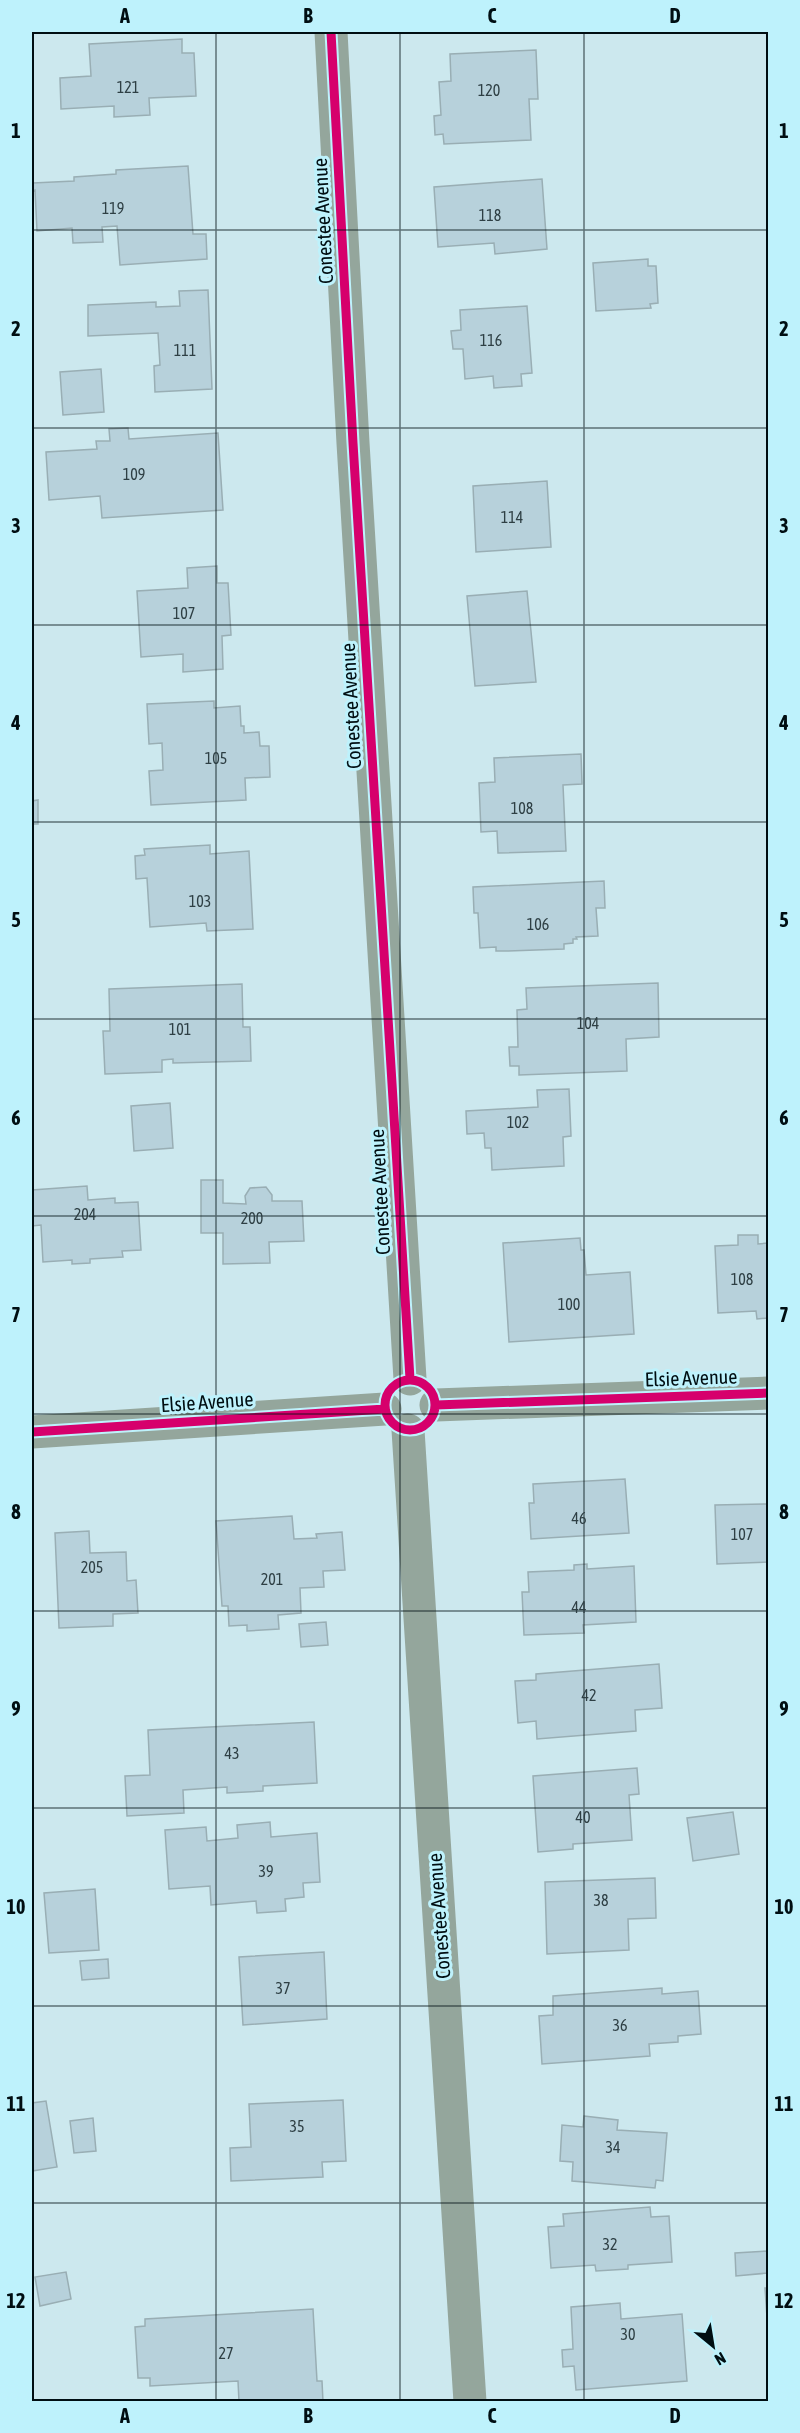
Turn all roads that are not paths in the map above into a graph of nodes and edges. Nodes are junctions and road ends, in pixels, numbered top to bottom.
1 (331, 32) edge
2 (410, 1379) junction
3 (768, 1393) edge
4 (436, 1405) junction
5 (396, 1420) junction
6 (32, 1432) edge
7 (470, 2402) edge

1 - 2 street, Conestee Avenue
2 - 4 street
2 - 5 street
3 - 4 street, Elsie Avenue
4 - 5 street
5 - 6 street, Elsie Avenue
5 - 7 street, Conestee Avenue

